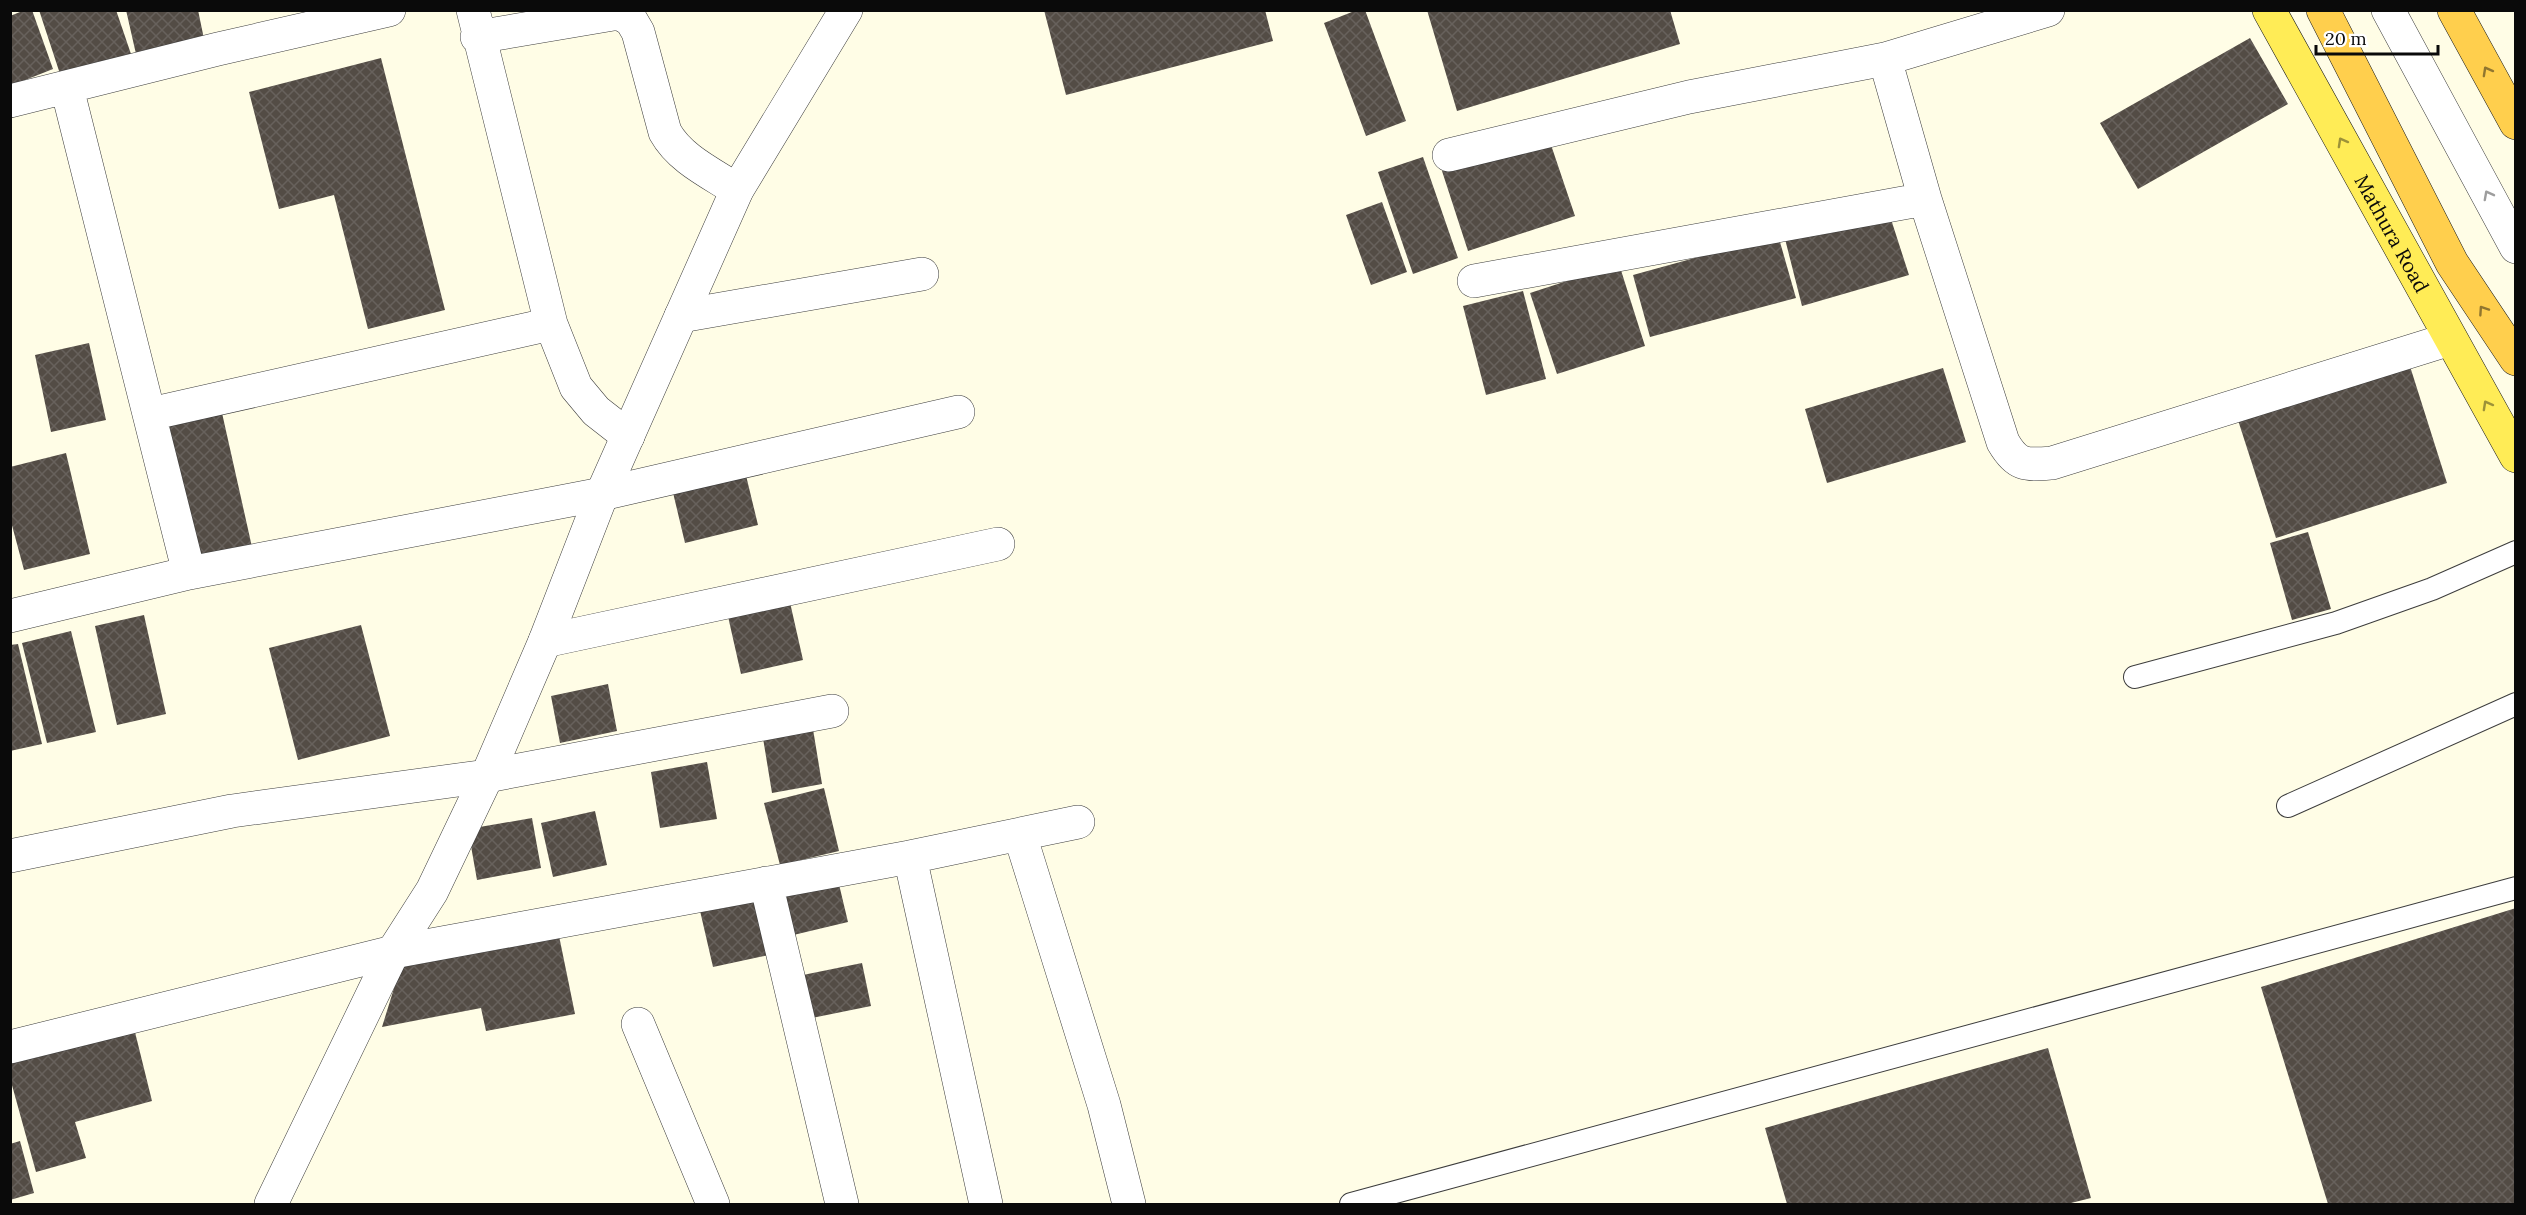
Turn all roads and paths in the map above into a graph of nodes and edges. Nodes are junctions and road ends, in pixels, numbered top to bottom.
1 (389, 10) edge
2 (846, 10) edge
3 (2048, 10) edge
4 (2269, 10) edge
5 (2323, 10) edge
6 (2388, 10) edge
7 (2454, 10) edge
8 (1965, 23) edge
9 (475, 24) edge
10 (1885, 59) junction
11 (67, 87) junction
12 (10, 101) edge
13 (2516, 123) edge
14 (1449, 155) dead end
15 (737, 190) junction
16 (1925, 199) junction
17 (2516, 247) edge
18 (922, 274) dead end
19 (1474, 280) dead end
20 (681, 316) junction
21 (551, 324) junction
22 (2450, 339) junction
23 (2516, 359) edge
24 (958, 412) dead end
25 (150, 414) junction
26 (628, 436) junction
27 (2516, 456) edge
28 (602, 494) junction
29 (998, 544) dead end
30 (2516, 552) edge
31 (189, 573) junction
32 (10, 616) edge
33 (545, 640) junction
34 (2135, 676) dead end
35 (2516, 704) edge
36 (832, 711) dead end
37 (487, 776) junction
38 (2288, 806) dead end
39 (1078, 822) dead end
40 (1020, 835) junction
41 (10, 856) edge
42 (910, 857) junction
43 (766, 883) junction
44 (2516, 888) edge
45 (393, 952) junction
46 (638, 1024) dead end
47 (10, 1047) edge
48 (271, 1204) edge
49 (713, 1204) edge
50 (842, 1204) edge
51 (986, 1204) edge
52 (1129, 1204) edge
53 (1351, 1204) edge

1 - 11 street
2 - 15 street
3 - 8 street
22 -> 4 main road, Mathura Road
23 -> 5 highway
17 -> 6 street
13 -> 7 highway
8 - 10 street
9 - 15 street
9 - 21 street
10 - 14 street
10 - 16 street
11 - 12 street
11 - 25 street
15 - 20 street
16 - 19 street
16 - 22 street
18 - 20 street
20 - 26 street
21 - 25 street
21 - 26 street
27 -> 22 main road, Mathura Road
24 - 28 street
25 - 31 street
26 - 28 street
28 - 31 street
28 - 33 street
29 - 33 street
30 - 34 lane
31 - 32 street
33 - 37 street
35 - 38 lane
36 - 37 street
37 - 41 street
37 - 45 street
39 - 40 street
40 - 42 street
40 - 52 street
42 - 43 street
42 - 51 street
43 - 45 street
43 - 50 street
44 - 53 lane
45 - 47 street
45 - 48 street
46 - 49 street

